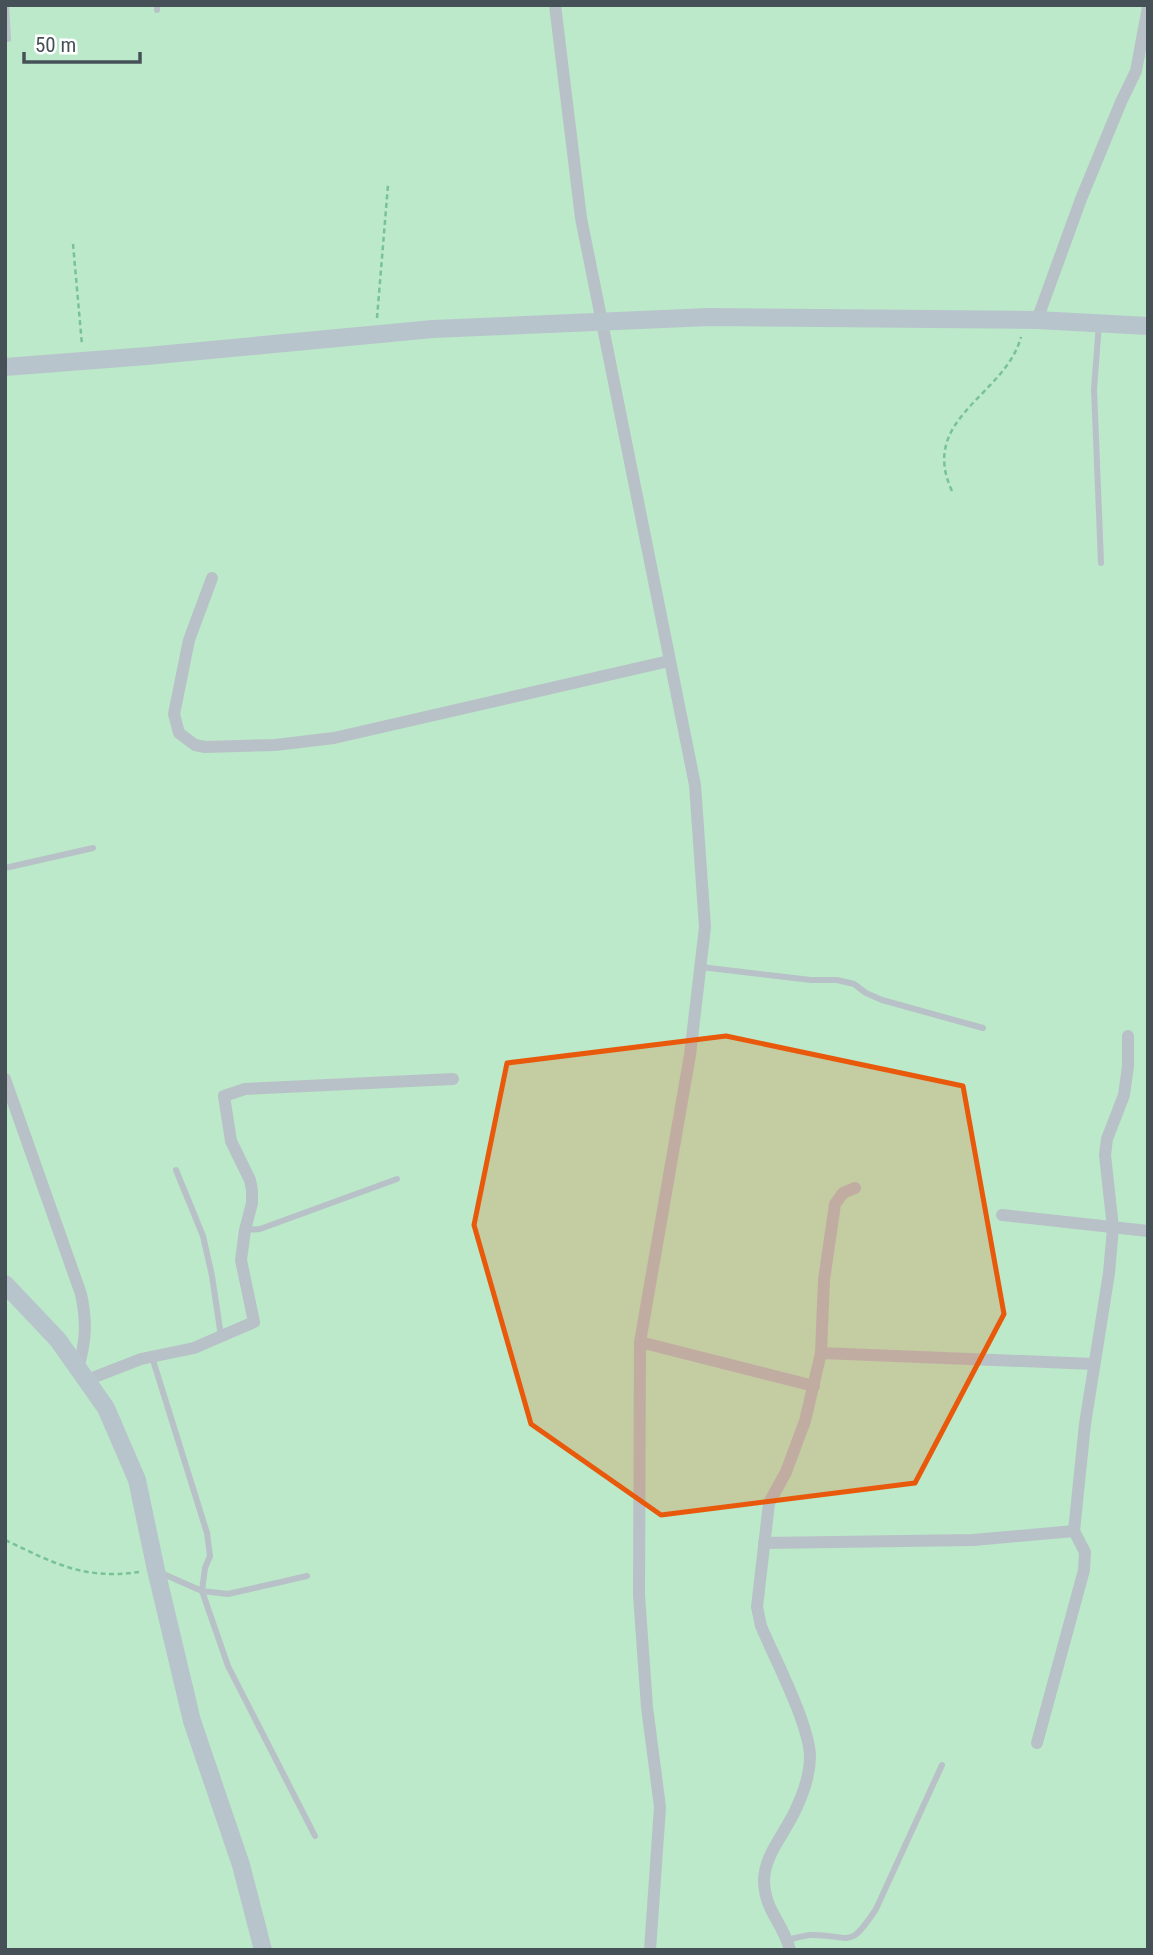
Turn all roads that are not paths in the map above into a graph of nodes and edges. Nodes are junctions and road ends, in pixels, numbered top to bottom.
1 (6, 5) edge
2 (555, 5) edge
3 (1148, 7) edge
4 (8, 40) dead end
5 (1032, 320) junction
6 (601, 322) junction
7 (1099, 323) junction
8 (1148, 326) edge
9 (5, 367) edge
10 (1101, 563) dead end
11 (212, 578) dead end
12 (669, 661) junction
13 (93, 848) dead end
14 (5, 868) edge
15 (701, 967) junction
16 (983, 1028) dead end
17 (1128, 1036) dead end
18 (5, 1079) edge
19 (453, 1079) dead end
20 (176, 1170) dead end
21 (397, 1178) dead end
22 (855, 1188) dead end
23 (1002, 1215) dead end
24 (1113, 1228) junction
25 (245, 1230) junction
26 (1148, 1231) edge
27 (5, 1284) edge
28 (221, 1336) junction
29 (640, 1342) junction
30 (821, 1353) junction
31 (147, 1358) junction
32 (1094, 1364) junction
33 (82, 1374) junction
34 (814, 1386) junction
35 (1074, 1531) junction
36 (764, 1543) junction
37 (156, 1570) junction
38 (307, 1576) dead end
39 (201, 1591) junction
40 (1037, 1743) dead end
41 (943, 1765) dead end
42 (315, 1836) dead end
43 (789, 1945) edge
44 (263, 1950) edge
45 (650, 1950) edge

1 - 4 lane
2 - 6 street
3 - 5 street
5 - 6 street
5 - 7 street
6 - 9 street
6 - 12 street
7 - 8 street
7 - 10 lane
11 - 12 street
12 - 15 street
13 - 14 lane
15 - 16 lane
15 - 29 street
17 - 24 street
18 - 33 street
19 - 25 street
20 - 28 lane
21 - 25 lane
22 - 30 street
23 - 24 street
24 - 26 street
24 - 32 street
25 - 28 street
27 - 33 street
28 - 31 street
29 - 34 street
29 - 45 street
30 - 32 street
30 - 34 street
31 - 33 street
31 - 39 lane
32 - 35 street
33 - 37 street
34 - 36 street
35 - 36 street
35 - 40 street
36 - 43 street
37 - 39 lane
37 - 44 street
38 - 39 lane
39 - 42 lane
41 - 43 lane

